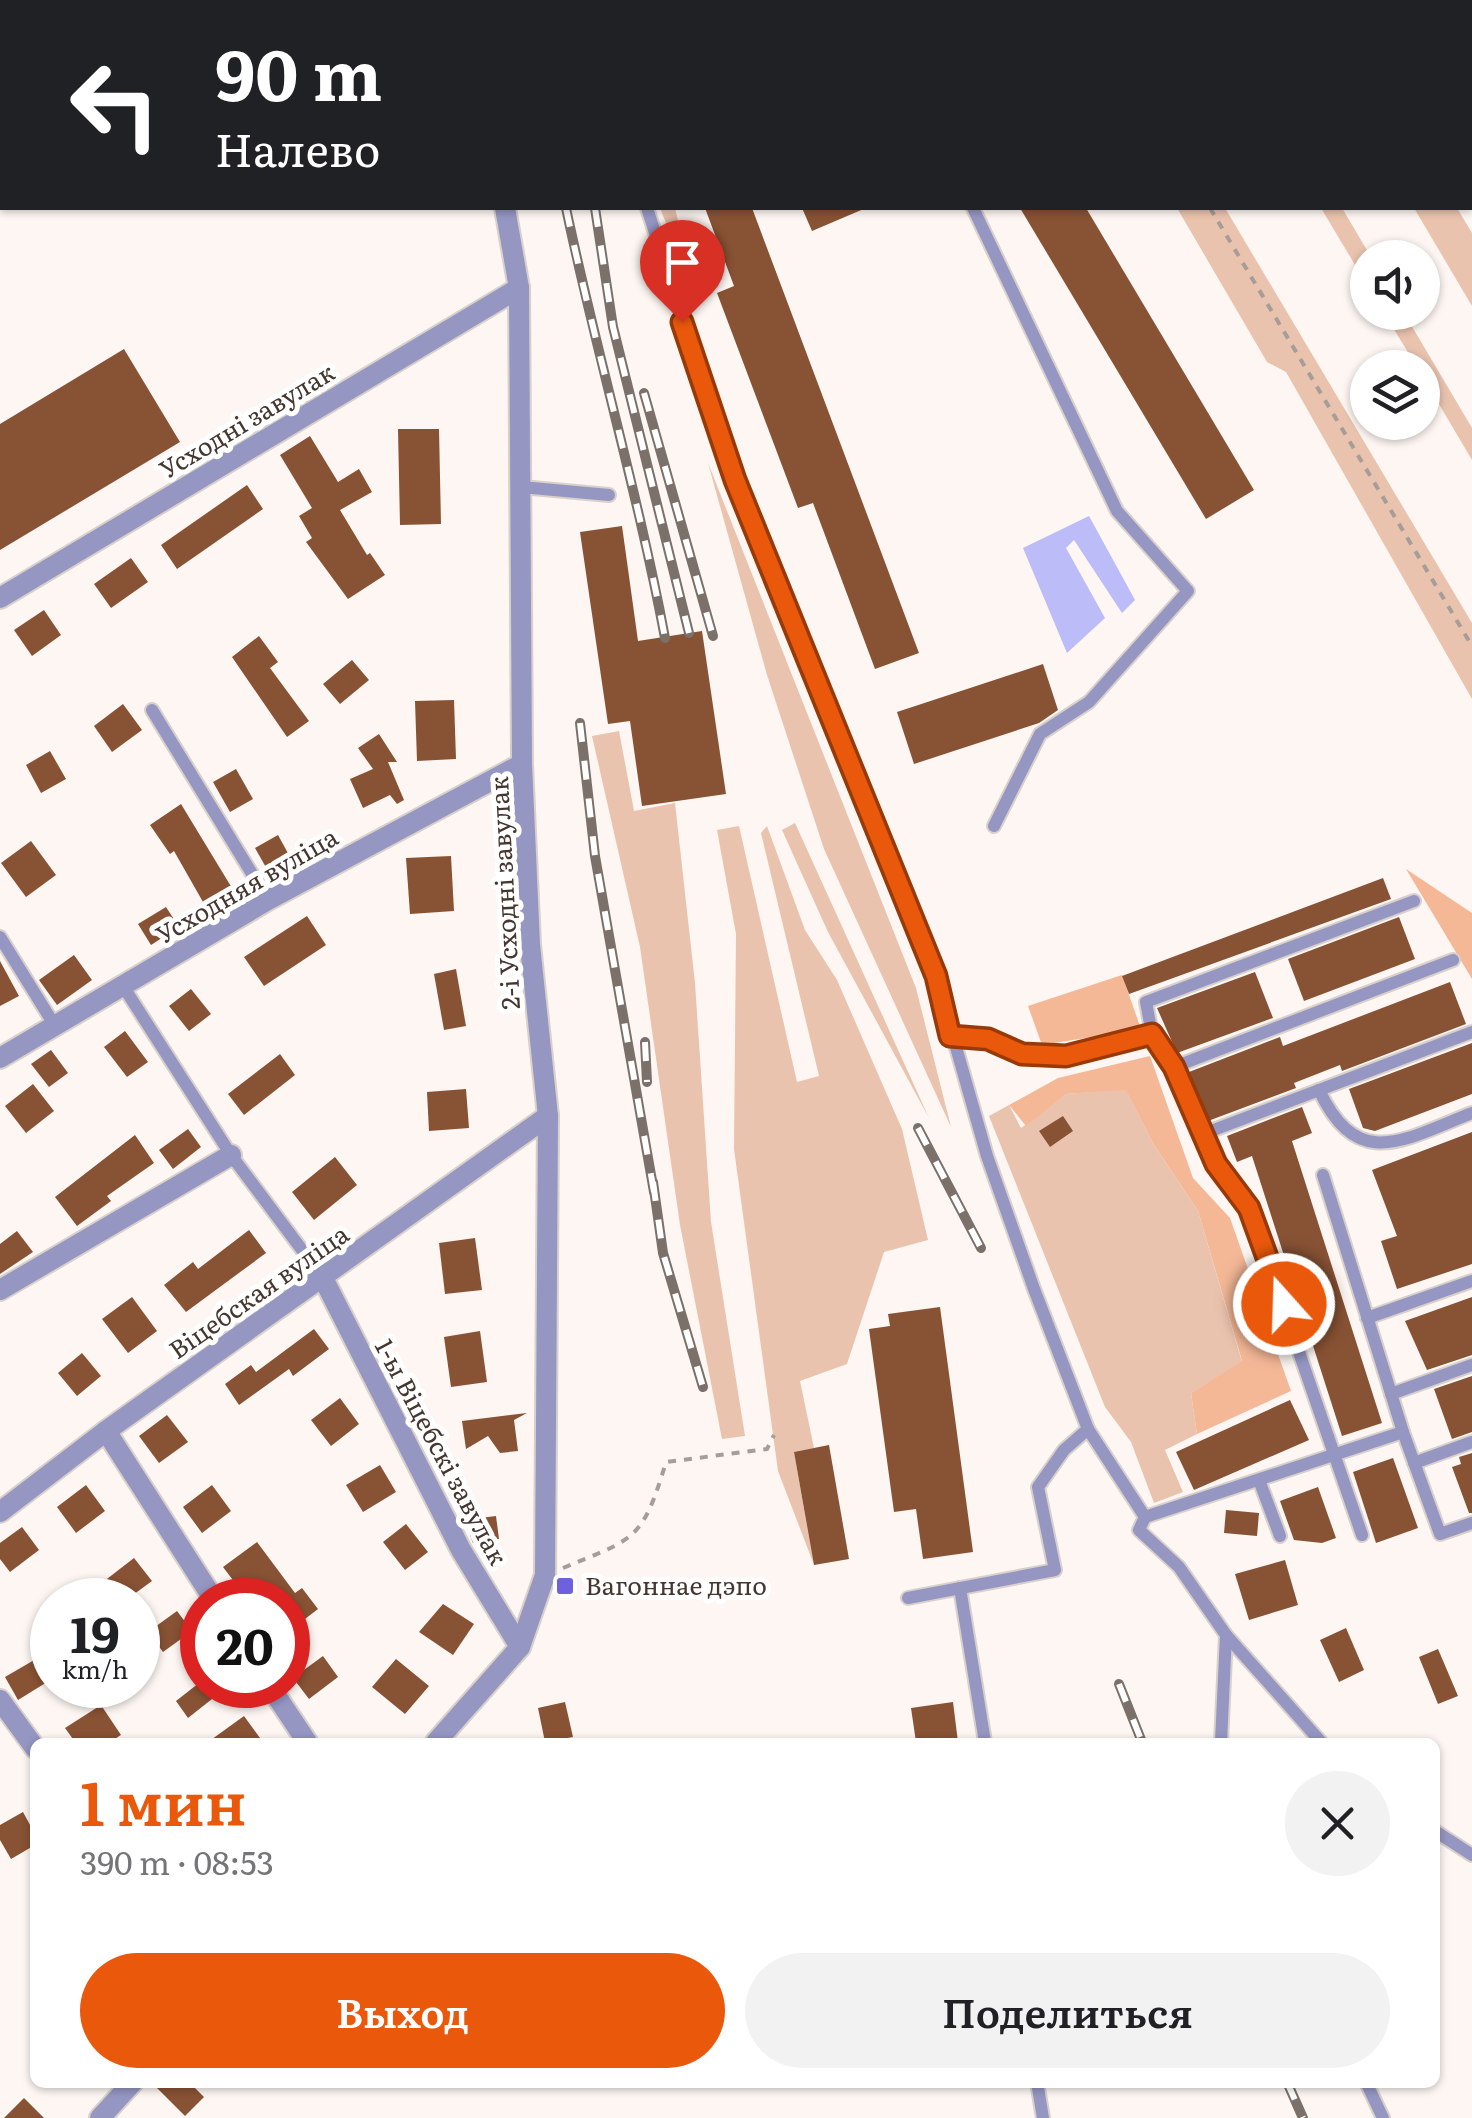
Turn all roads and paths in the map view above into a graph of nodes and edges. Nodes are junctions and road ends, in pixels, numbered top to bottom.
1 (506, 210) edge
2 (648, 210) edge
3 (975, 210) edge
4 (1211, 210) edge
5 (519, 288) junction
6 (522, 487) junction
7 (609, 495) dead end
8 (0, 598) edge
9 (1472, 646) edge
10 (152, 710) dead end
11 (522, 764) junction
12 (994, 826) dead end
13 (268, 900) junction
14 (1414, 901) dead end
15 (0, 938) edge
16 (1452, 960) dead end
17 (123, 986) junction
18 (54, 1026) junction
19 (1472, 1032) edge
20 (1152, 1034) junction
21 (950, 1036) junction
22 (0, 1058) edge
23 (1174, 1067) junction
24 (1319, 1090) junction
25 (1472, 1112) edge
26 (548, 1116) junction
27 (1203, 1134) junction
28 (231, 1155) junction
29 (1323, 1174) dead end
30 (323, 1278) junction
31 (1472, 1281) edge
32 (0, 1290) edge
33 (1368, 1318) junction
34 (1472, 1364) edge
35 (1390, 1394) junction
36 (1088, 1429) junction
37 (106, 1431) junction
38 (1402, 1432) junction
39 (774, 1435) dead end
40 (1472, 1442) edge
41 (1336, 1454) junction
42 (1414, 1463) junction
43 (1260, 1480) junction
44 (0, 1512) edge
45 (1145, 1518) junction
46 (1472, 1523) edge
47 (1362, 1535) dead end
48 (1280, 1536) dead end
49 (545, 1576) junction
50 (200, 1578) edge
51 (960, 1588) junction
52 (908, 1598) dead end
53 (1226, 1634) junction
54 (520, 1647) junction
55 (0, 1700) edge
56 (284, 1708) edge
57 (303, 1738) edge
58 (440, 1738) edge
59 (983, 1738) edge
60 (1221, 1738) edge
61 (1317, 1738) edge
62 (30, 1741) edge
63 (1440, 1834) edge
64 (1472, 1855) edge
65 (128, 2088) edge
66 (1039, 2088) edge
67 (1369, 2088) edge
68 (100, 2118) edge
69 (1043, 2118) edge
70 (1382, 2118) edge

1 - 5 street, 2-і Усходні завулак
2 - 21 lane
3 - 12 lane
4 - 9 path
5 - 6 street, 2-і Усходні завулак
5 - 8 street, Усходні завулак
6 - 7 lane
6 - 11 street, 2-і Усходні завулак
10 - 13 lane
11 - 13 street, Усходняя вуліца
11 - 26 street, 2-і Усходні завулак
13 - 17 street, Усходняя вуліца
14 - 20 lane
15 - 18 lane
16 - 23 lane
17 - 18 street, Усходняя вуліца
17 - 28 lane
18 - 22 street, Усходняя вуліца
19 - 24 lane
20 - 21 lane
20 - 23 lane
21 - 36 lane
23 - 27 lane
24 - 25 lane
24 - 27 lane
26 - 30 street, Віцебская вуліца
26 - 49 street, 2-і Усходні завулак
27 - 41 lane
28 - 30 lane
28 - 32 street
29 - 33 lane
30 - 37 street, Віцебская вуліца
30 - 54 street, 1-ы Віцебскі завулак
31 - 33 lane
33 - 35 lane
34 - 35 lane
35 - 38 lane
36 - 45 lane
36 - 51 lane
37 - 44 street, Віцебская вуліца
37 - 50 street
38 - 41 lane
38 - 42 lane
39 - 49 path
40 - 42 lane
41 - 43 lane
41 - 47 lane
42 - 46 lane
43 - 45 lane
43 - 48 lane
45 - 53 lane
49 - 54 street, 2-і Усходні завулак
51 - 52 lane
51 - 59 lane
53 - 60 lane
53 - 61 lane
54 - 58 street
55 - 62 street
56 - 57 street
63 - 64 lane
65 - 68 street
66 - 69 lane
67 - 70 lane

